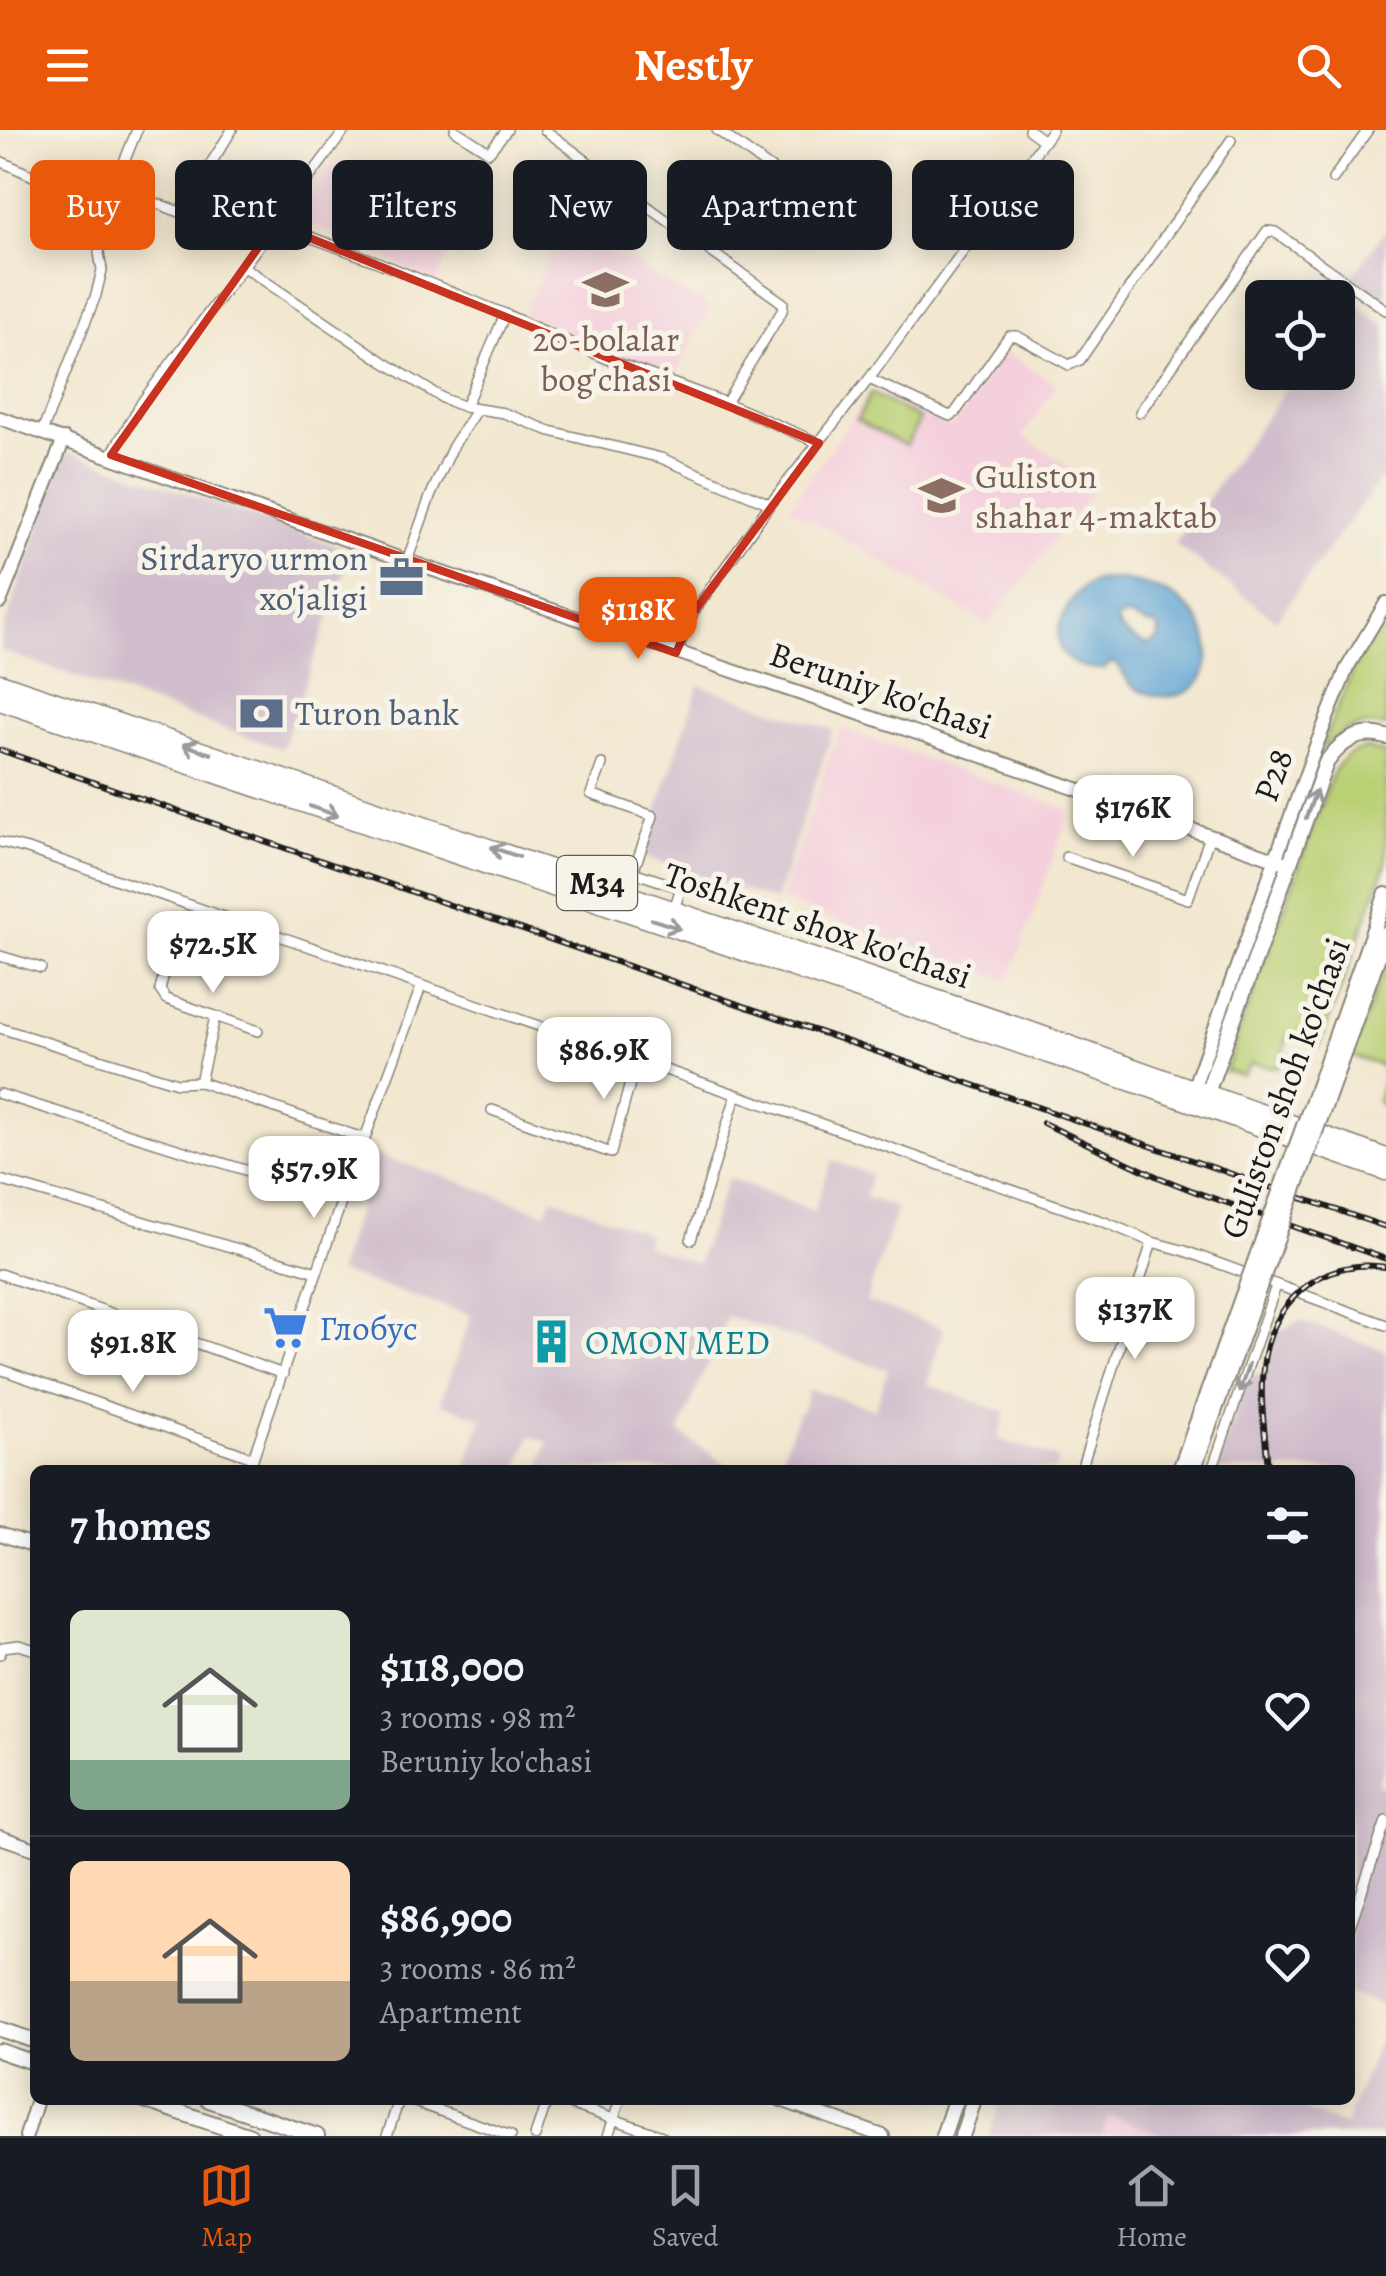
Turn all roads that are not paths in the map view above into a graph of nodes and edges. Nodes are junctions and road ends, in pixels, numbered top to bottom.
1 (136, 130) edge
2 (232, 130) edge
3 (345, 130) edge
4 (455, 130) edge
5 (506, 130) edge
6 (546, 130) edge
7 (717, 130) edge
8 (1029, 130) edge
9 (1052, 130) edge
10 (1368, 130) edge
11 (1231, 140) dead end
12 (1044, 141) junction
13 (0, 160) edge
14 (125, 160) edge
15 (759, 160) edge
16 (30, 174) edge
17 (312, 175) edge
18 (1333, 178) dead end
19 (155, 203) edge
20 (312, 237) edge
21 (99, 250) edge
22 (257, 250) edge
23 (244, 267) junction
24 (1386, 310) edge
25 (506, 314) junction
26 (868, 379) junction
27 (726, 403) junction
28 (471, 409) junction
29 (1140, 412) dead end
30 (0, 418) edge
31 (42, 432) junction
32 (64, 439) junction
33 (819, 443) junction
34 (111, 456) junction
35 (770, 504) junction
36 (408, 561) junction
37 (0, 602) edge
38 (1386, 603) edge
39 (676, 652) junction
40 (0, 683) edge
41 (0, 701) edge
42 (1386, 737) edge
43 (602, 764) dead end
44 (1210, 836) junction
45 (0, 842) edge
46 (1066, 857) dead end
47 (1283, 862) junction
48 (1386, 896) edge
49 (674, 910) junction
50 (1386, 934) edge
51 (0, 956) edge
52 (167, 960) dead end
53 (41, 968) dead end
54 (421, 986) junction
55 (215, 1017) junction
56 (979, 1022) junction
57 (0, 1028) edge
58 (258, 1031) dead end
59 (636, 1061) junction
60 (1330, 1072) junction
61 (200, 1082) junction
62 (1200, 1091) junction
63 (0, 1094) edge
64 (736, 1096) junction
65 (492, 1110) dead end
66 (365, 1139) junction
67 (1386, 1158) edge
68 (1386, 1171) edge
69 (0, 1180) edge
70 (342, 1200) junction
71 (691, 1240) dead end
72 (1152, 1242) junction
73 (317, 1272) junction
74 (0, 1274) edge
75 (1276, 1286) junction
76 (1386, 1326) edge
77 (0, 1370) edge
78 (283, 1374) junction
79 (253, 1458) junction
80 (251, 1465) edge
81 (1083, 1465) edge
82 (1182, 1465) edge
83 (1196, 1465) edge
84 (1214, 1465) edge
85 (0, 1534) edge
86 (30, 1544) edge
87 (30, 1648) edge
88 (0, 1654) edge
89 (1386, 1822) edge
90 (0, 1837) edge
91 (30, 1847) edge
92 (1355, 1912) edge
93 (0, 2029) edge
94 (30, 2039) edge
95 (0, 2051) edge
96 (30, 2061) edge
97 (35, 2105) edge
98 (159, 2105) edge
99 (397, 2105) edge
100 (423, 2105) edge
101 (545, 2105) edge
102 (573, 2105) edge
103 (618, 2105) edge
104 (795, 2105) edge
105 (954, 2105) edge
106 (972, 2105) edge
107 (250, 2107) edge
108 (614, 2119) junction
109 (26, 2136) edge
110 (250, 2136) edge
111 (317, 2136) edge
112 (387, 2136) edge
113 (511, 2136) edge
114 (535, 2136) edge
115 (608, 2136) edge
116 (662, 2136) edge
117 (883, 2136) edge
118 (943, 2136) edge
119 (962, 2136) edge

1 - 14 street
2 - 19 street
3 - 17 street
4 - 5 street
6 - 27 street
7 - 15 street
8 - 12 street
9 - 12 street
10 - 18 street
11 - 26 street
12 - 26 street
13 - 16 street
20 - 25 street
21 - 31 street
22 - 23 street
23 - 28 street
23 - 34 street
24 - 29 street
25 - 27 street
25 - 28 street
26 - 33 street
27 - 33 street
28 - 35 street
28 - 36 street
30 - 31 street, Beruniy ko'chasi
31 - 32 street, Beruniy ko'chasi
32 - 34 street, Beruniy ko'chasi
32 - 37 street
33 - 35 street
34 - 36 street, Beruniy ko'chasi
35 - 39 street
36 - 39 street, Beruniy ko'chasi
38 - 47 street, Р28
39 - 44 street, Beruniy ko'chasi
49 -> 40 highway, Toshkent shox ko'chasi / M34
41 -> 56 highway, Toshkent shox ko'chasi / M34
47 -> 42 main road, Guliston shoh ko'chasi
43 - 49 street
44 - 46 street
44 - 47 street, Beruniy ko'chasi
45 - 54 street
47 - 62 main road, Guliston shoh ko'chasi
48 - 60 main road, Guliston shoh ko'chasi
49 - 56 highway, Toshkent shox ko'chasi / M34
50 - 60 main road, Guliston shoh ko'chasi
51 - 53 street
52 - 55 street
54 - 59 street
54 - 66 street
55 - 58 street
55 - 61 street
56 - 62 highway, Toshkent shox ko'chasi / M34
56 - 68 highway, Toshkent shox ko'chasi / M34
57 - 61 street
59 - 64 street
59 - 65 street
60 - 82 main road, Guliston shoh ko'chasi, bridge
60 - 83 main road, Guliston shoh ko'chasi, bridge
61 - 66 street
62 - 67 highway, Toshkent shox ko'chasi / M34
63 - 70 street
64 - 71 street
64 - 72 street
66 - 70 street
69 - 73 street
70 - 73 street
72 - 75 street
72 - 81 street
73 - 78 street
74 - 78 street
75 - 76 street
75 -> 84 street
77 - 79 street
78 - 79 street
79 - 80 street
85 - 86 street
87 - 88 street
89 - 92 street
90 - 91 street
93 - 94 main road
95 - 96 main road
97 - 109 street
98 - 110 main road
99 - 112 street
100 - 113 street
101 - 114 street
102 - 108 street
103 - 108 street
104 - 117 street
105 - 118 main road
106 - 119 main road
107 - 111 main road
108 - 115 street
108 - 116 street

